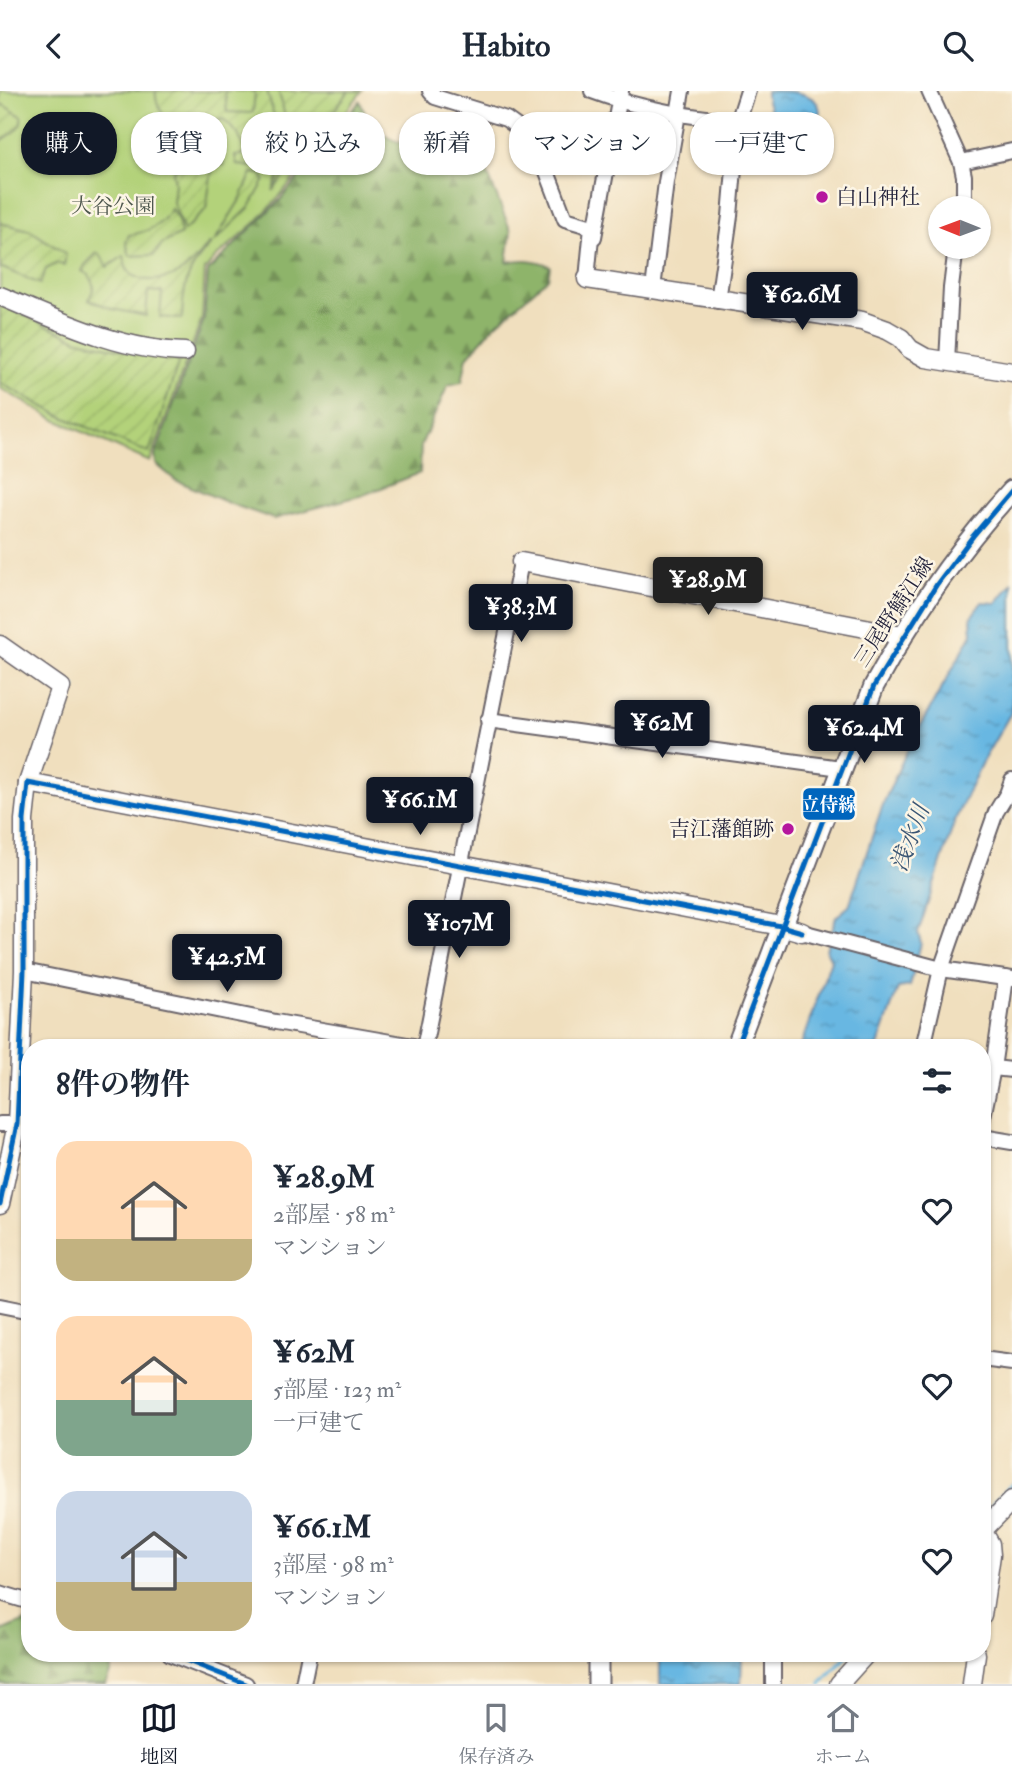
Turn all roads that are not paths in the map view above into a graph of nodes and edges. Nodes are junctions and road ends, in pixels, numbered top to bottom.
1 (430, 91) edge
2 (592, 91) edge
3 (682, 91) edge
4 (748, 91) edge
5 (929, 91) edge
6 (620, 96) edge
7 (741, 112) edge
8 (677, 115) junction
9 (690, 116) edge
10 (1012, 151) edge
11 (961, 162) junction
12 (733, 175) edge
13 (964, 196) edge
14 (955, 259) edge
15 (587, 279) junction
16 (653, 289) junction
17 (0, 296) edge
18 (718, 301) junction
19 (186, 352) dead end
20 (947, 361) junction
21 (1012, 372) edge
22 (1012, 490) edge
23 (521, 562) joint
24 (902, 635) junction
25 (0, 645) edge
26 (488, 720) junction
27 (841, 768) junction
28 (1012, 780) edge
29 (28, 783) junction
30 (1009, 795) edge
31 (460, 864) junction
32 (781, 926) junction
33 (803, 932) joint
34 (941, 969) junction
35 (24, 971) junction
36 (1009, 978) edge
37 (373, 1039) edge
38 (426, 1039) edge
39 (739, 1039) edge
40 (925, 1039) edge
41 (993, 1068) junction
42 (1012, 1070) edge
43 (991, 1078) edge
44 (9, 1124) edge
45 (991, 1138) edge
46 (1012, 1142) edge
47 (0, 1205) edge
48 (0, 1306) edge
49 (21, 1310) edge
50 (991, 1360) edge
51 (1012, 1363) edge
52 (1012, 1500) edge
53 (991, 1517) edge
54 (0, 1593) edge
55 (21, 1599) edge
56 (190, 1662) edge
57 (307, 1662) edge
58 (598, 1662) edge
59 (773, 1662) edge
60 (859, 1662) edge
61 (975, 1662) edge
62 (246, 1684) edge
63 (303, 1684) edge
64 (598, 1684) edge
65 (773, 1684) edge
66 (839, 1684) edge
67 (972, 1684) edge

1 - 15 street
2 - 6 street
3 - 8 street
4 - 7 street
5 - 11 street
6 - 8 street
6 - 15 street
8 - 9 street
8 - 16 street
10 - 11 street
11 - 13 street
12 - 18 street
14 - 20 street
15 - 16 street
16 - 18 street
17 - 19 street
18 - 20 street
20 - 21 street
22 - 24 main road, 三尾野鯖江線
23 - 24 street
23 - 26 street
24 - 27 main road, 三尾野鯖江線
25 - 29 street
26 - 27 street
26 - 31 street
27 - 32 main road, 三尾野鯖江線
28 - 30 street
29 - 31 street
29 - 35 street
30 - 34 street
31 - 32 street
31 - 38 street
32 - 33 street
32 - 39 main road, 三尾野鯖江線
33 - 34 street
34 - 36 street
34 - 40 street
35 - 37 street
35 - 44 street
36 - 41 street
41 - 42 street
41 - 43 street
44 - 47 street
45 - 46 street
48 - 49 street
50 - 51 street
52 - 53 street
54 - 55 street
56 - 62 street
57 - 63 street
58 - 64 main road
59 - 65 street
60 - 66 street
61 - 67 street

